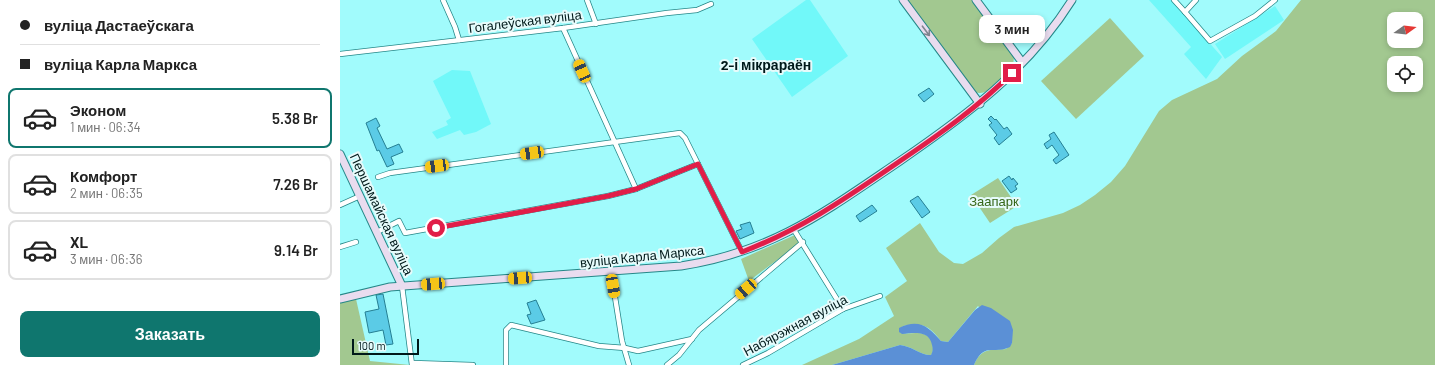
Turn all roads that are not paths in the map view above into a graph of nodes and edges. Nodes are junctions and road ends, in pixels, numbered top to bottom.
1 (444, 0) edge
2 (587, 0) edge
3 (903, 0) edge
4 (976, 0) edge
5 (1072, 0) edge
6 (1174, 0) edge
7 (1196, 0) edge
8 (1275, 0) edge
9 (711, 4) dead end
10 (1185, 12) junction
11 (596, 24) junction
12 (563, 28) junction
13 (459, 40) junction
14 (340, 54) edge
15 (1022, 62) junction
16 (980, 104) junction
17 (613, 142) junction
18 (340, 154) edge
19 (698, 164) junction
20 (378, 177) dead end
21 (636, 189) junction
22 (360, 196) junction
23 (340, 205) edge
24 (794, 230) junction
25 (377, 232) junction
26 (356, 242) dead end
27 (803, 242) junction
28 (340, 247) edge
29 (742, 252) junction
30 (611, 272) junction
31 (402, 286) junction
32 (880, 296) dead end
33 (340, 299) edge
34 (843, 309) junction
35 (692, 339) junction
36 (625, 348) junction
37 (412, 364) edge
38 (473, 365) edge
39 (506, 365) edge
40 (630, 365) edge
41 (667, 365) edge
42 (743, 365) edge

1 - 13 street
2 - 11 street
3 -> 16 main road
4 - 15 main road
5 - 15 main road, вуліца Карла Маркса
6 - 10 street
7 - 10 street
8 - 10 street
9 - 11 street, Гогалеўская вуліца
11 - 12 street, Гогалеўская вуліца
12 - 13 street, Гогалеўская вуліца
12 - 17 street
13 - 14 street, Гогалеўская вуліца
15 - 16 main road, вуліца Карла Маркса
16 - 24 main road, вуліца Карла Маркса
17 - 19 street
17 - 20 street
17 - 21 street
18 - 22 main road, Першамайская вуліца
19 - 21 street
19 - 29 street
21 - 25 street
22 - 23 street
22 - 25 main road, Першамайская вуліца
24 - 27 street
24 - 29 main road, вуліца Карла Маркса
25 - 31 main road, Першамайская вуліца
26 - 28 street
27 - 34 street
27 - 35 street
29 - 30 main road, вуліца Карла Маркса
30 - 31 main road, вуліца Карла Маркса
30 - 36 street
31 - 33 main road, вуліца Карла Маркса
31 - 37 street
32 - 34 street, Набярэжная вуліца
34 - 42 street, Набярэжная вуліца
35 - 36 street
35 - 41 street
36 - 39 street
36 - 40 street
37 - 38 street

